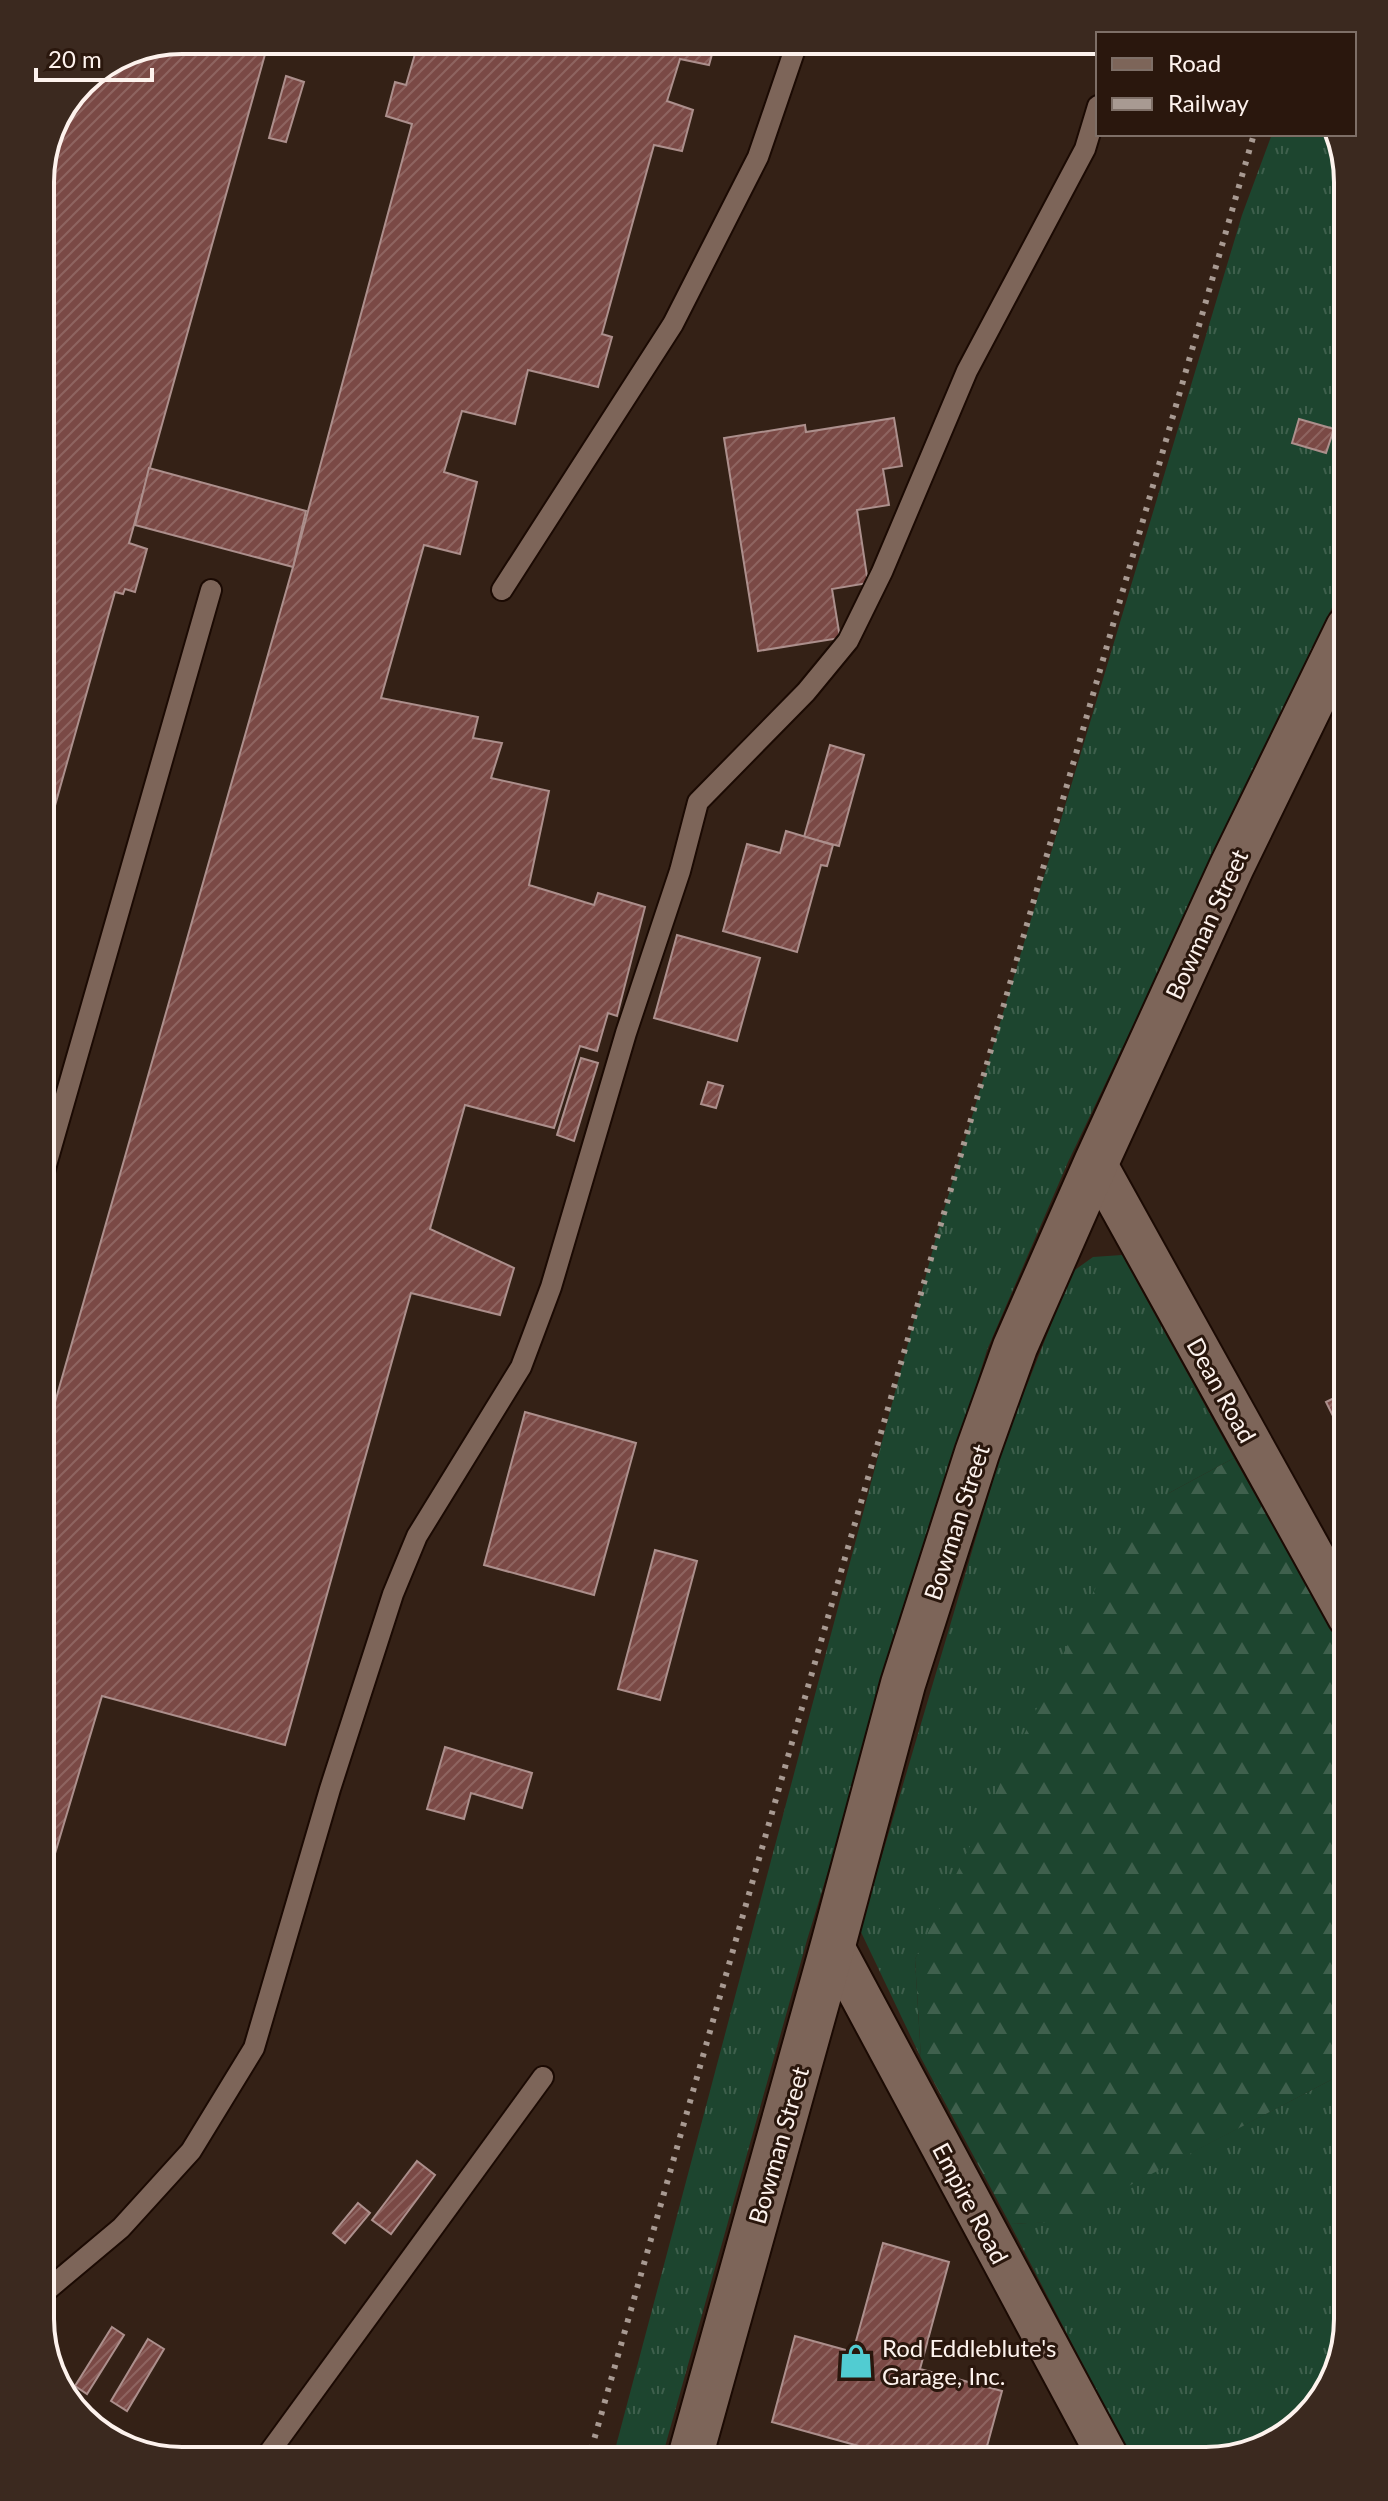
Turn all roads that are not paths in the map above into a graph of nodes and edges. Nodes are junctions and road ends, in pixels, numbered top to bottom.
1 (793, 54) edge
2 (1096, 113) edge
3 (211, 590) dead end
4 (502, 590) dead end
5 (1334, 657) edge
6 (54, 1137) edge
7 (1096, 1163) junction
8 (1334, 1592) edge
9 (833, 1945) junction
10 (543, 2077) dead end
11 (54, 2284) edge
12 (273, 2447) edge
13 (693, 2447) edge
14 (1102, 2447) edge

1 - 4 lane
2 - 11 lane
3 - 6 lane
5 - 7 street, Bowman Street
7 - 8 street, Dean Road
7 - 9 street, Bowman Street
9 - 13 street, Bowman Street
9 - 14 street, Empire Road
10 - 12 lane

